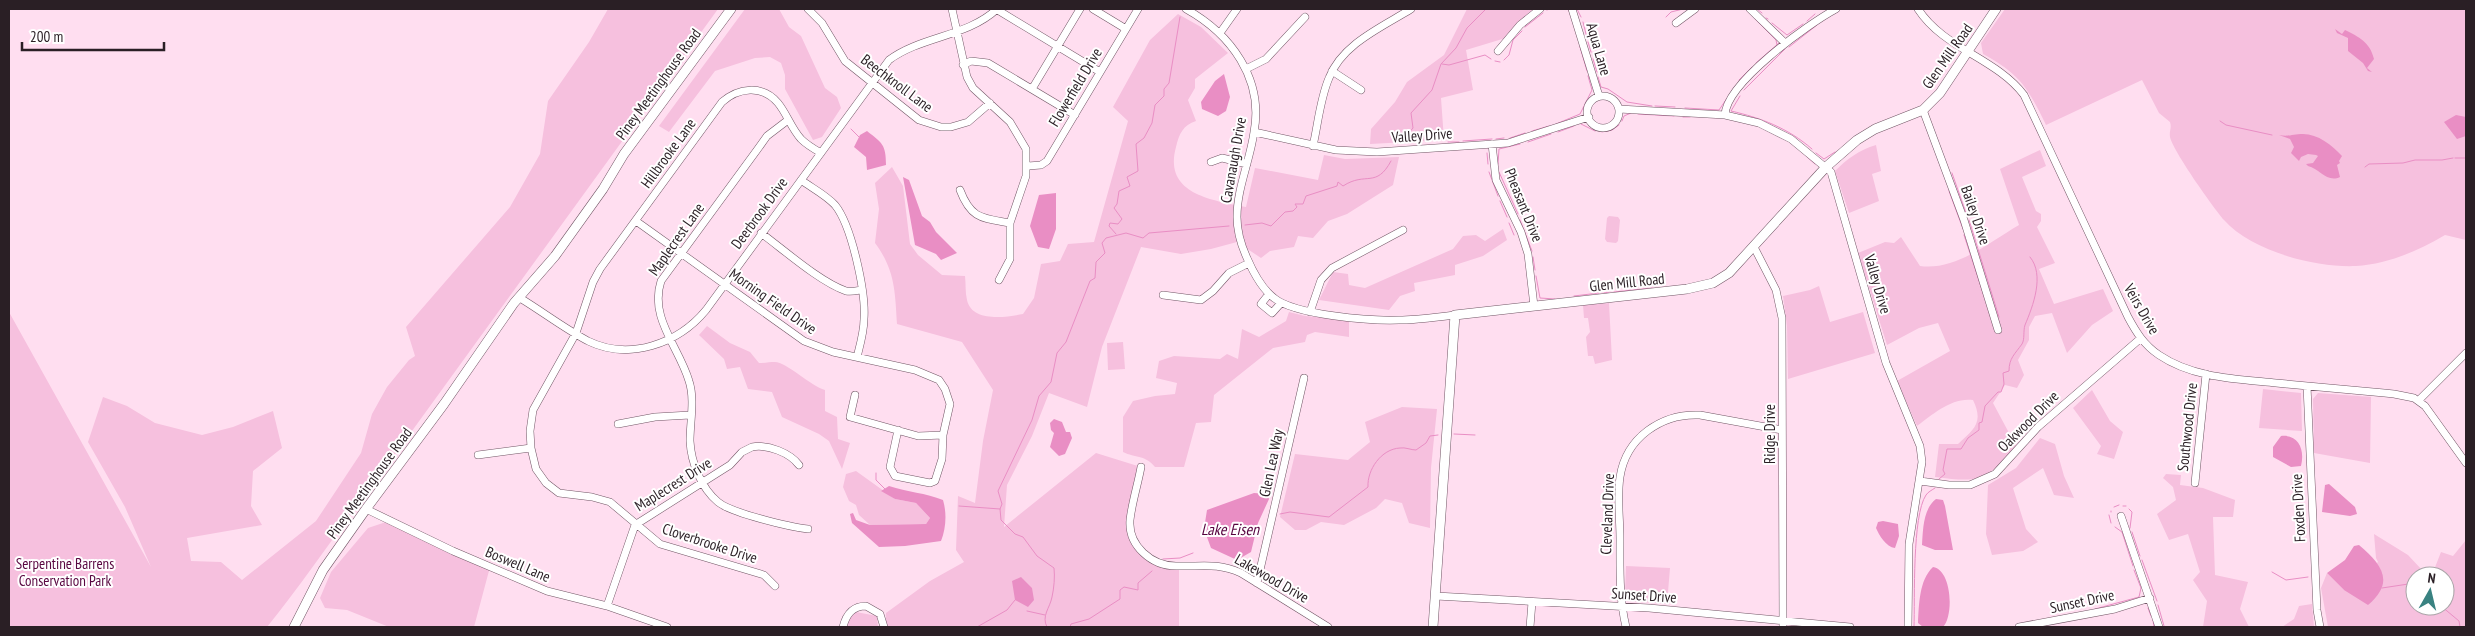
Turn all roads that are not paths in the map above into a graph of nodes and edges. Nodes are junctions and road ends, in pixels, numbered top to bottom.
1 (731, 9) edge
2 (808, 9) edge
3 (952, 9) edge
4 (996, 9) edge
5 (1080, 9) edge
6 (1092, 9) edge
7 (1138, 9) edge
8 (1186, 9) edge
9 (1237, 9) edge
10 (1410, 9) edge
11 (1540, 9) edge
12 (1572, 9) edge
13 (1695, 9) edge
14 (1750, 9) edge
15 (1836, 9) edge
16 (1918, 9) edge
17 (1996, 9) edge
18 (1305, 17) dead end
19 (1676, 23) dead end
20 (1126, 29) junction
21 (958, 31) junction
22 (1220, 33) junction
23 (1785, 43) junction
24 (1058, 47) junction
25 (1498, 51) dead end
26 (1968, 53) junction
27 (963, 65) junction
28 (1246, 68) junction
29 (1332, 71) junction
30 (1100, 72) junction
31 (871, 83) junction
32 (1032, 89) junction
33 (1361, 90) dead end
34 (1600, 96) junction
35 (990, 103) junction
36 (1619, 109) junction
37 (1924, 110) junction
38 (1075, 115) junction
39 (1725, 115) junction
40 (1588, 117) junction
41 (788, 120) junction
42 (1254, 132) junction
43 (1492, 144) junction
44 (1313, 146) junction
45 (821, 153) junction
46 (1211, 162) dead end
47 (1247, 164) junction
48 (1028, 166) junction
49 (1826, 167) junction
50 (801, 180) junction
51 (960, 190) dead end
52 (636, 221) junction
53 (1010, 223) junction
54 (1403, 230) dead end
55 (762, 233) junction
56 (1754, 247) junction
57 (681, 254) junction
58 (1249, 263) junction
59 (999, 280) dead end
60 (725, 284) junction
61 (861, 290) junction
62 (1269, 294) junction
63 (1163, 295) dead end
64 (520, 298) junction
65 (1281, 303) junction
66 (1534, 306) junction
67 (1310, 312) junction
68 (1455, 315) junction
69 (1998, 330) dead end
70 (576, 334) junction
71 (2140, 338) junction
72 (670, 340) junction
73 (2466, 353) edge
74 (857, 357) junction
75 (2206, 374) junction
76 (1304, 378) dead end
77 (2307, 386) junction
78 (855, 395) dead end
79 (2419, 400) junction
80 (690, 415) junction
81 (618, 424) dead end
82 (898, 430) junction
83 (1782, 430) junction
84 (942, 435) junction
85 (530, 448) junction
86 (478, 455) dead end
87 (2466, 463) edge
88 (799, 465) dead end
89 (1141, 467) dead end
90 (1920, 481) junction
91 (703, 483) junction
92 (2195, 483) dead end
93 (366, 508) junction
94 (2120, 516) dead end
95 (635, 525) junction
96 (808, 529) dead end
97 (1257, 583) junction
98 (775, 586) dead end
99 (1436, 596) junction
100 (2150, 598) junction
101 (1532, 602) junction
102 (607, 606) junction
103 (1621, 606) junction
104 (1783, 624) edge
105 (294, 627) edge
106 (666, 627) edge
107 (843, 627) edge
108 (884, 627) edge
109 (1328, 627) edge
110 (1434, 627) edge
111 (1530, 627) edge
112 (1626, 627) edge
113 (1850, 627) edge
114 (1908, 627) edge
115 (2019, 627) edge
116 (2159, 627) edge
117 (2320, 627) edge

1 - 64 main road, Piney Meetinghouse Road
2 - 31 street, Beechknoll Lane
3 - 21 street
4 - 21 street, Deerbrook Drive
4 - 24 street
5 - 24 street
6 - 20 street
7 - 20 street, Flowerfield Drive
8 - 22 street, Cavanaugh Drive
9 - 22 street
10 - 29 street
11 - 25 street
12 - 34 street, Aqua Lane
13 - 19 street
14 - 23 street
15 - 23 street
16 - 26 street, Veirs Drive
17 - 26 main road, Glen Mill Road
18 - 28 street
20 - 30 street, Flowerfield Drive
21 - 27 street
21 - 31 street, Deerbrook Drive
22 - 28 street, Cavanaugh Drive
23 - 39 street
24 - 30 street
24 - 32 street
26 - 37 main road, Glen Mill Road
26 - 71 street, Veirs Drive
27 - 32 street
27 - 35 street
28 - 42 street, Cavanaugh Drive
29 - 33 street
29 - 44 street
30 - 38 street, Flowerfield Drive
31 - 35 street, Beechknoll Lane
31 - 45 street, Deerbrook Drive
32 - 38 street
34 - 36 street
34 - 40 street
35 - 48 street
36 - 39 street, Valley Drive
36 - 40 street
37 - 49 main road, Glen Mill Road
37 - 69 street, Bailey Drive
38 - 48 street, Flowerfield Drive
39 - 49 street, Valley Drive
40 - 43 street, Valley Drive
41 - 45 street, Hillbrooke Lane
41 - 52 street, Hillbrooke Lane
41 - 57 street, Maplecrest Lane
42 - 44 street, Valley Drive
42 - 47 street, Cavanaugh Drive
43 - 44 street, Valley Drive
43 - 66 street, Pheasant Drive
45 - 50 street, Deerbrook Drive
46 - 47 street
47 - 58 street, Cavanaugh Drive
48 - 53 street
49 - 56 main road, Glen Mill Road
49 - 90 street, Valley Drive
50 - 55 street, Deerbrook Drive
50 - 61 street
51 - 53 street
52 - 57 street, Morning Field Drive
52 - 70 street, Hillbrooke Lane
53 - 59 street
54 - 67 street
55 - 60 street, Deerbrook Drive
55 - 61 street
56 - 66 main road, Glen Mill Road
56 - 83 street, Ridge Drive
57 - 60 street, Morning Field Drive
57 - 72 street, Maplecrest Lane
58 - 62 street, Cavanaugh Drive
58 - 63 street
60 - 72 street, Deerbrook Drive
60 - 74 street, Morning Field Drive
61 - 74 street
62 - 65 street, Cavanaugh Drive
62 - 65 street
64 - 70 street, Deerbrook Drive
64 - 93 main road, Piney Meetinghouse Road
65 - 67 street, Cavanaugh Drive
66 - 68 main road, Glen Mill Road
67 - 68 street, Cavanaugh Drive
68 - 99 main road
70 - 72 street, Deerbrook Drive
70 - 85 street, Cloverbrooke Drive
71 - 75 street, Veirs Drive
71 - 90 street, Oakwood Drive
72 - 80 street, Maplecrest Lane
73 - 79 street
74 - 84 street, Morning Field Drive
75 - 77 street, Veirs Drive
75 - 92 street, Southwood Drive
76 - 97 street, Glen Lea Way
77 - 79 street, Veirs Drive
77 - 117 street, Foxden Drive
78 - 82 street
79 - 87 street
80 - 81 street
80 - 91 street, Maplecrest Lane
82 - 84 street
82 - 84 street, Morning Field Drive
83 - 103 street, Cleveland Drive
83 - 104 street, Ridge Drive
85 - 86 street
85 - 95 street, Cloverbrooke Drive
88 - 91 street, Maplecrest Drive
89 - 97 street, Lakewood Drive
90 - 114 street, Valley Drive
91 - 95 street, Maplecrest Drive
91 - 96 street, Maplecrest Lane
93 - 102 street, Boswell Lane
93 - 105 main road, Piney Meetinghouse Road
94 - 100 street
95 - 98 street, Cloverbrooke Drive
95 - 102 street, Maplecrest Drive
97 - 109 street, Lakewood Drive
99 - 101 street, Sunset Drive
99 - 110 main road
100 - 115 street, Sunset Drive
100 - 116 street
101 - 103 street, Sunset Drive
101 - 111 street
102 - 106 street, Boswell Lane
103 - 104 street, Sunset Drive
103 - 112 street, Cleveland Drive
104 - 113 street, Sunset Drive
107 - 108 street

